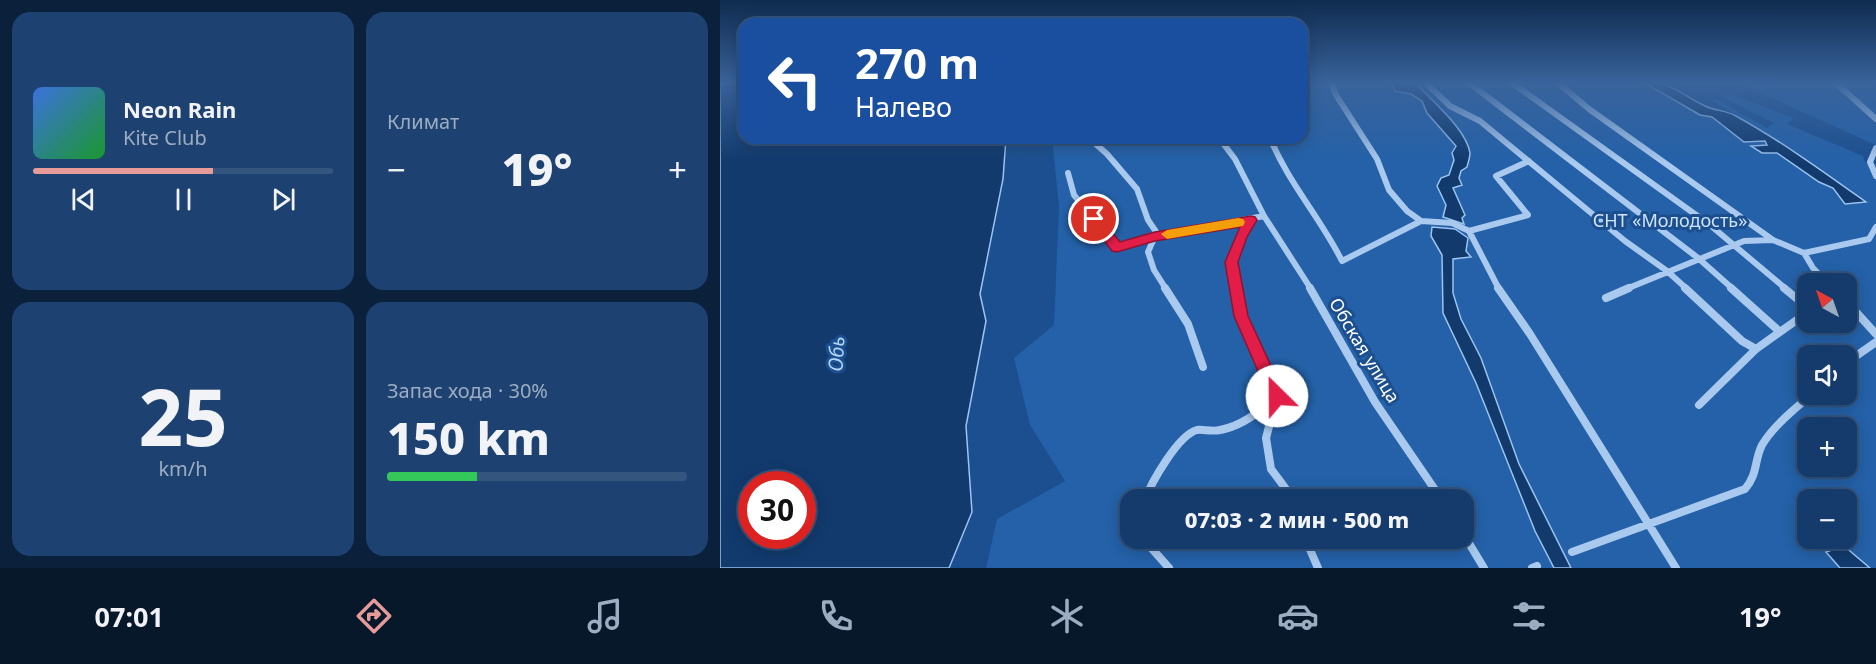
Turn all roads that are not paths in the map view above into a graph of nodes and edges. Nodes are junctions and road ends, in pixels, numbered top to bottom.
1 (1345, 109) edge
2 (1451, 109) edge
3 (1503, 109) edge
4 (1547, 109) edge
5 (1588, 109) edge
6 (1096, 144) edge
7 (1224, 144) edge
8 (1272, 144) edge
9 (1876, 148) edge
10 (1529, 161) junction
11 (1068, 173) dead end
12 (1876, 176) edge
13 (1264, 216) junction
14 (1251, 220) junction
15 (1421, 221) junction
16 (1876, 227) edge
17 (1469, 231) junction
18 (1157, 236) junction
19 (1773, 240) junction
20 (1734, 245) junction
21 (1804, 253) junction
22 (1698, 258) junction
23 (1667, 271) junction
24 (1819, 273) edge
25 (1606, 298) dead end
26 (1797, 300) edge
27 (1857, 313) edge
28 (1797, 318) edge
29 (1779, 331) junction
30 (1876, 334) edge
31 (1876, 342) edge
32 (1756, 350) junction
33 (1857, 355) edge
34 (1203, 367) dead end
35 (1277, 396) junction
36 (1699, 405) dead end
37 (1800, 405) edge
38 (1150, 489) edge
39 (1285, 489) edge
40 (1434, 489) edge
41 (1647, 524) junction
42 (1152, 549) edge
43 (1310, 549) edge
44 (1472, 549) edge
45 (1572, 552) dead end
46 (1169, 568) edge
47 (1318, 568) edge
48 (1484, 568) edge
49 (1676, 568) edge

1 - 15 street
2 - 10 street
3 - 22 street
4 - 20 street
5 - 19 street
6 - 18 street
7 - 13 street, Обская улица
8 - 15 street
9 - 12 street
10 - 17 street
10 - 23 street
11 - 18 street
13 - 14 street
13 - 40 street, Обская улица
14 - 18 street
14 - 35 street
15 - 17 street
16 - 21 street
17 - 41 street
18 - 34 street
19 - 20 street
19 - 21 street
20 - 22 street
20 - 26 street
21 - 24 street
22 - 23 street
22 - 29 street
23 - 25 street
23 - 32 street
27 - 30 street
28 - 29 street
29 - 32 street
31 - 33 street
32 - 36 street
35 - 38 street
35 - 39 street
37 - 41 street
41 - 45 street
41 - 49 street
42 - 46 street
43 - 47 street
44 - 48 street

